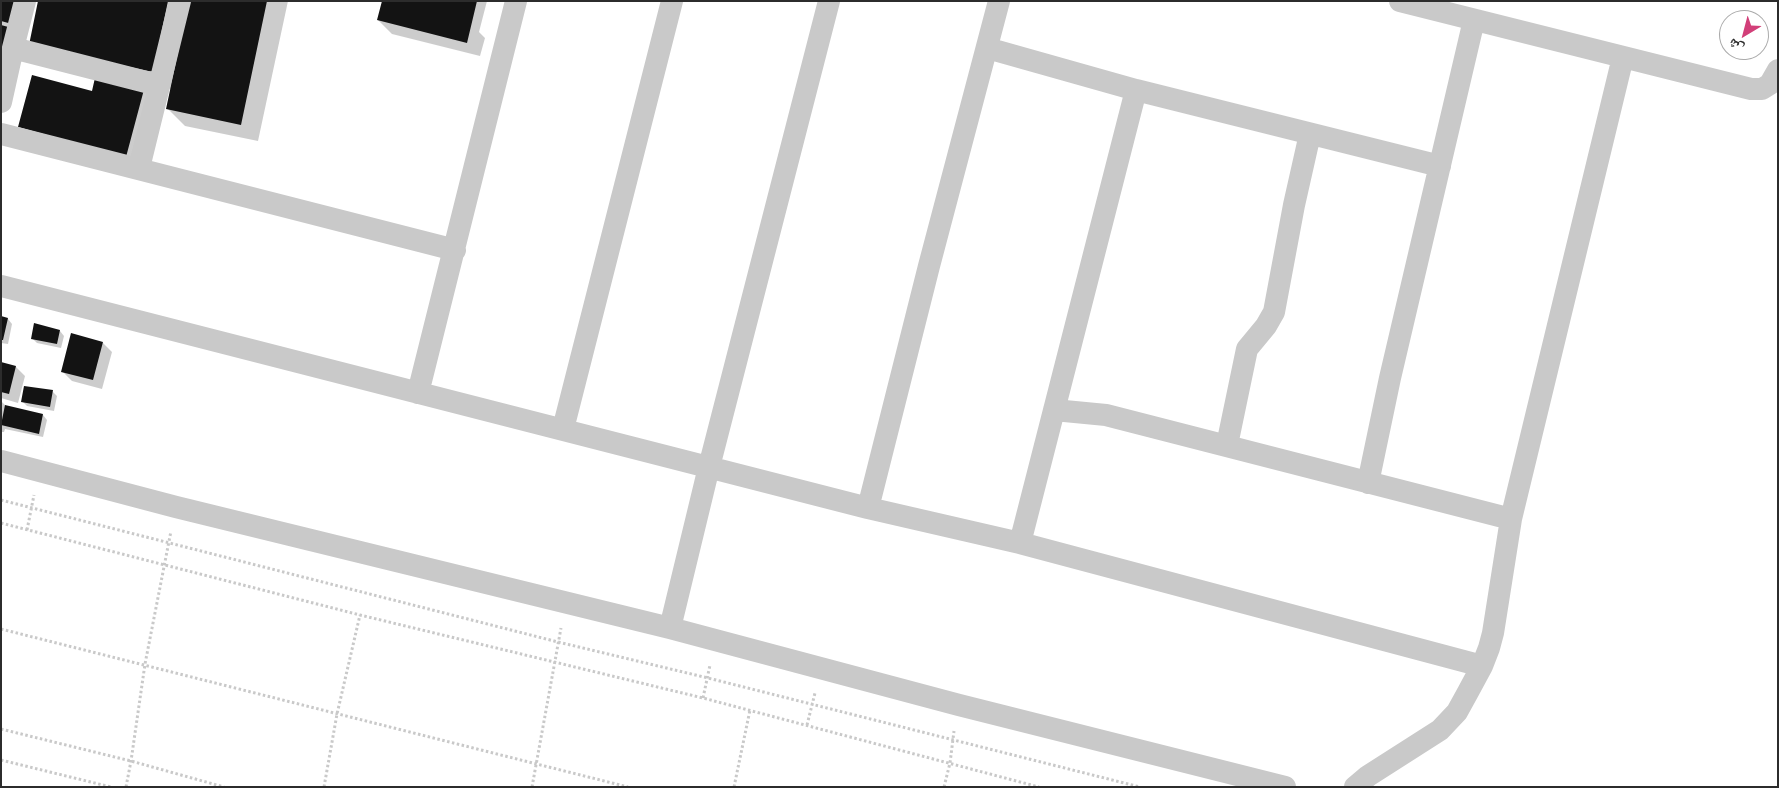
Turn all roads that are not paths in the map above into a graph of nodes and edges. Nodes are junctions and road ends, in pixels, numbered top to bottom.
1 (26, 1) edge
2 (180, 1) edge
3 (516, 1) edge
4 (672, 1) edge
5 (829, 1) edge
6 (999, 1) edge
7 (1400, 1) edge
8 (1474, 20) junction
9 (13, 48) junction
10 (986, 48) junction
11 (1623, 57) junction
12 (1778, 70) edge
13 (159, 83) junction
14 (1136, 90) junction
15 (1, 102) edge
16 (1, 134) edge
17 (1310, 134) junction
18 (1440, 166) junction
19 (139, 168) junction
20 (455, 250) junction
21 (1, 286) edge
22 (418, 393) junction
23 (1054, 410) junction
24 (562, 429) junction
25 (1227, 445) junction
26 (1, 461) edge
27 (709, 467) junction
28 (1368, 483) junction
29 (868, 508) junction
30 (1511, 519) junction
31 (1020, 543) junction
32 (670, 628) junction
33 (1482, 666) junction
34 (1285, 787) edge
35 (1355, 787) edge

1 - 9 street
2 - 13 street
3 - 20 street
4 - 24 street
5 - 27 street
6 - 10 street
7 - 8 street
8 - 11 street
8 - 18 street
9 - 13 street
9 - 15 street
10 - 14 street
10 - 29 street
11 - 12 street
11 - 30 street
13 - 19 street
14 - 17 street
14 - 23 street
16 - 19 street
17 - 18 street
17 - 25 street
18 - 28 street
19 - 20 street
20 - 22 street
21 - 22 street
22 - 24 street
23 - 25 street
23 - 31 street
24 - 27 street
25 - 28 street
26 - 32 street
27 - 29 street
27 - 32 street
28 - 30 street
29 - 31 street
30 - 33 street
31 - 33 street
32 - 34 street
33 - 35 street

